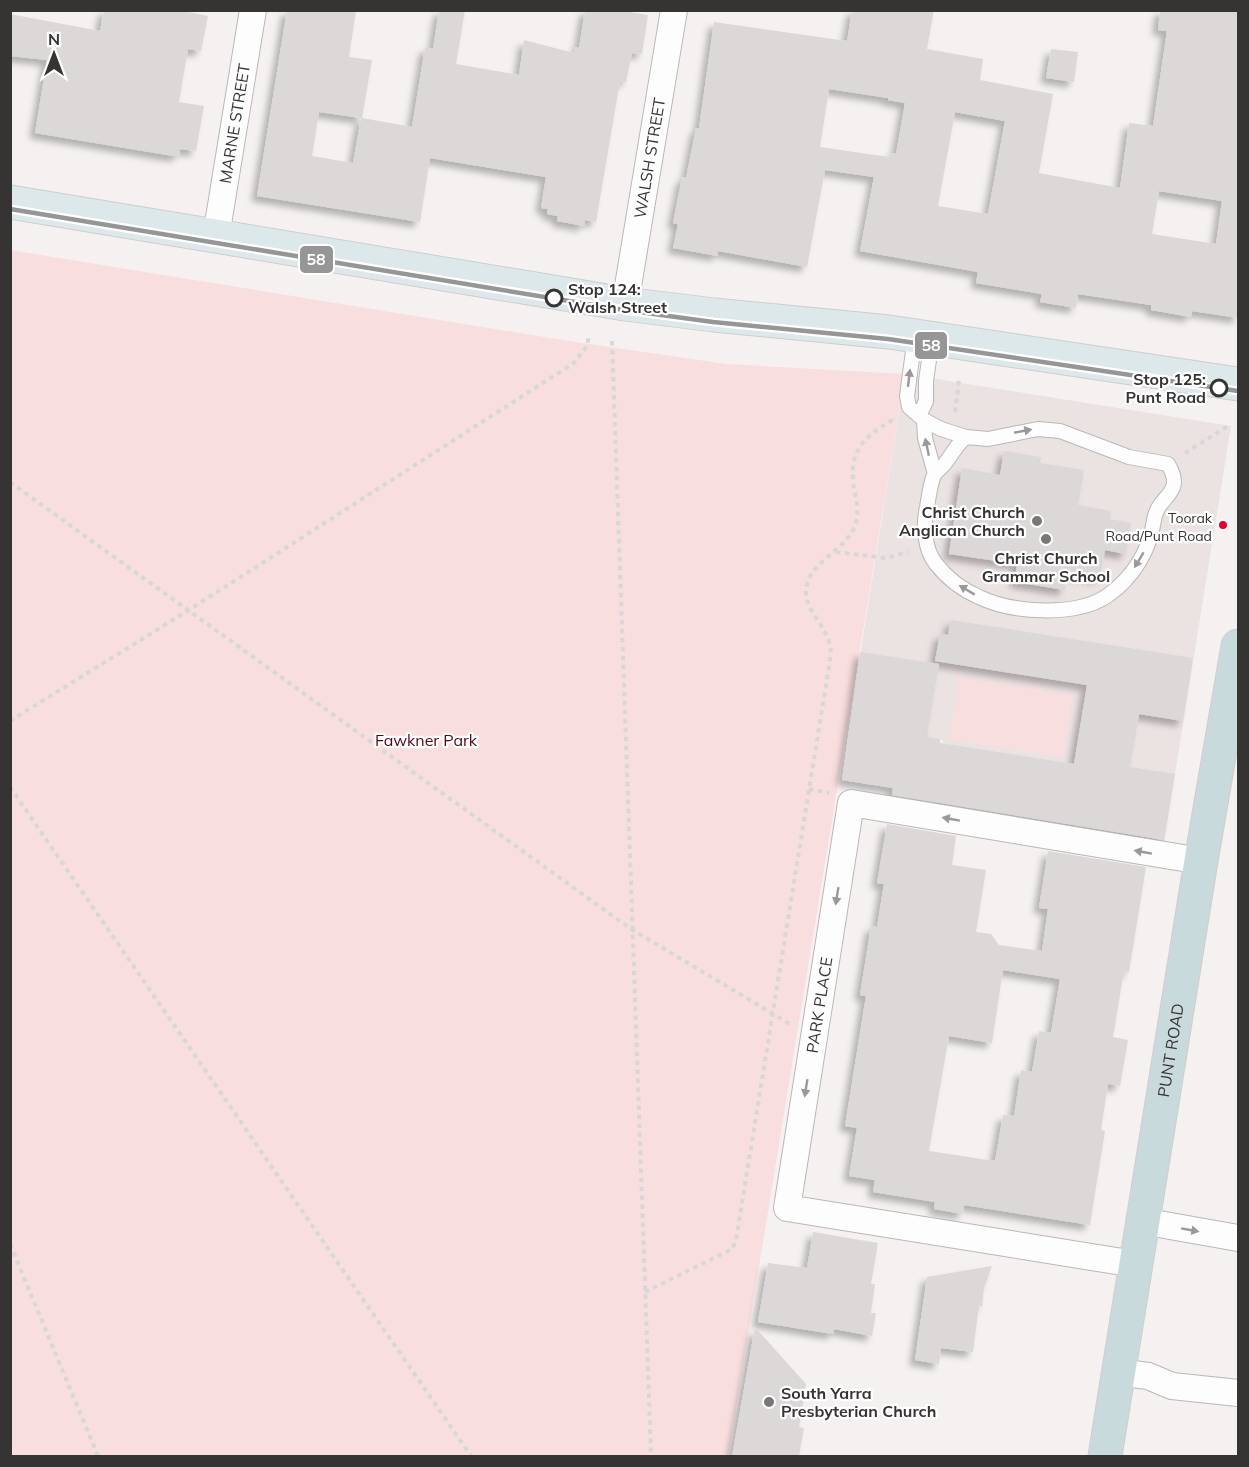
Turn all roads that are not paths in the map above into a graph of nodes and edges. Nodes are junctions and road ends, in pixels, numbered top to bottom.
1 (253, 10) edge
2 (674, 10) edge
3 (10, 202) edge
4 (216, 236) junction
5 (625, 304) junction
6 (924, 337) junction
7 (1239, 384) edge
8 (922, 418) junction
9 (959, 435) junction
10 (935, 474) junction
11 (1239, 646) edge
12 (1201, 861) junction
13 (1142, 1221) junction
14 (1239, 1238) edge
15 (1135, 1264) junction
16 (1118, 1372) junction
17 (1239, 1393) edge
18 (1105, 1456) edge

1 - 4 street, MARNE STREET
2 - 5 street, WALSH STREET
3 - 4 main road
4 - 5 main road
5 - 6 main road
6 - 7 main road
6 - 8 lane
8 - 9 lane
10 -> 8 lane
9 - 10 lane
9 -> 10 lane
11 - 12 highway, PUNT ROAD
12 - 13 highway, PUNT ROAD
12 -> 15 street, PARK PLACE
13 -> 14 street
13 - 15 highway, PUNT ROAD
15 - 16 highway, PUNT ROAD
16 - 17 street
16 - 18 highway, PUNT ROAD

